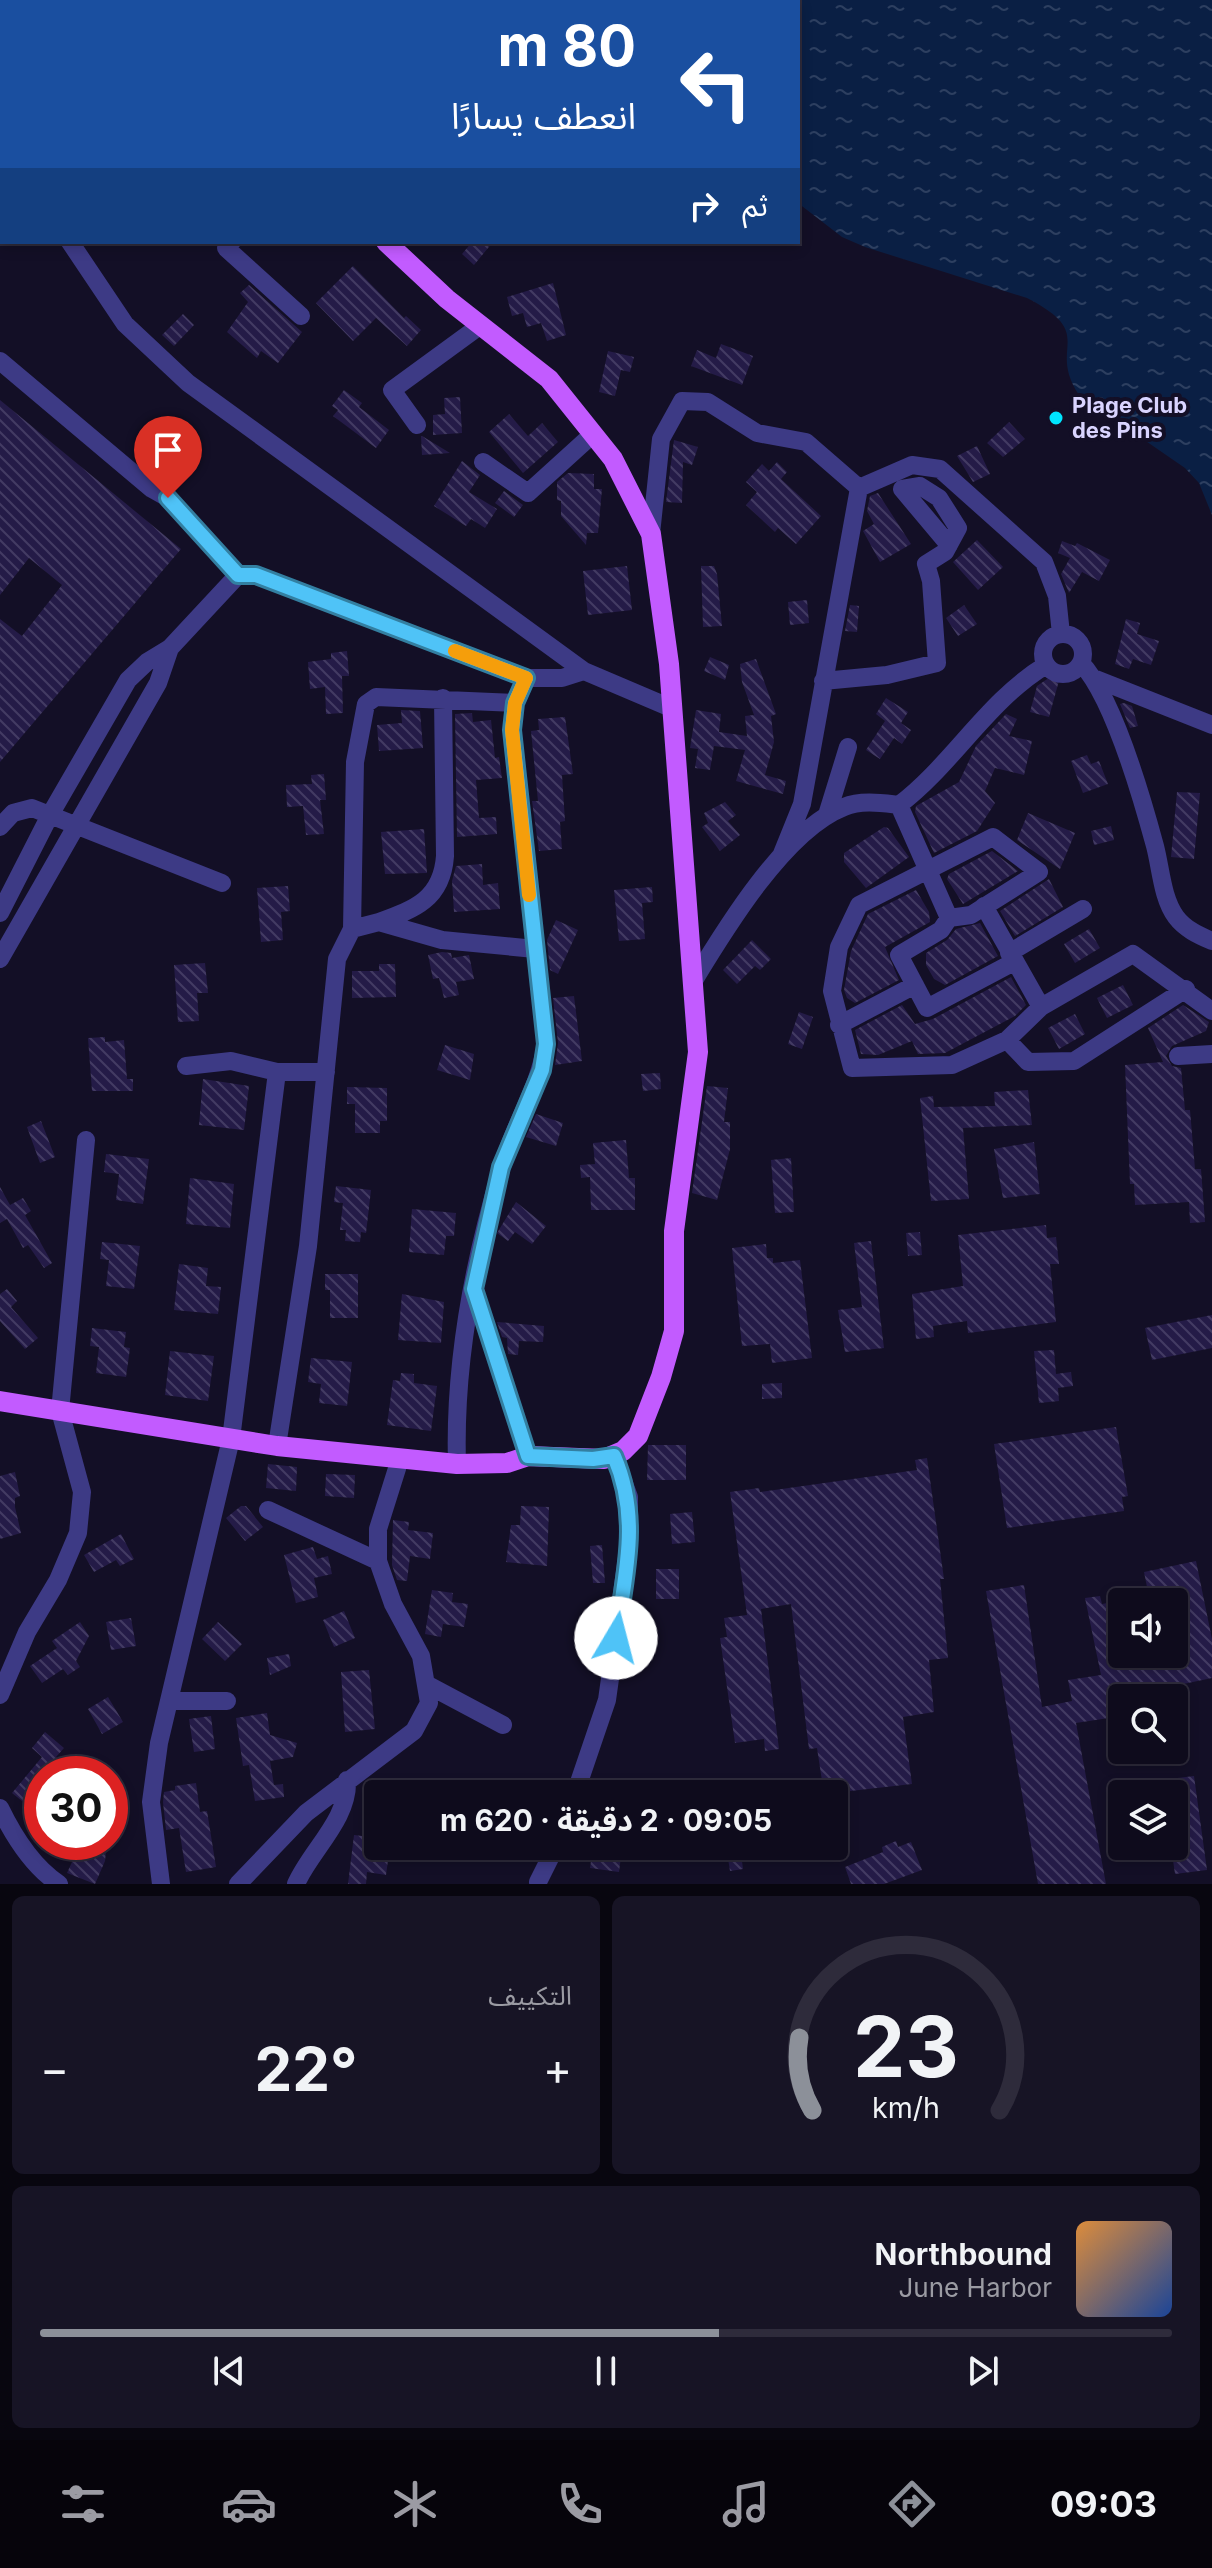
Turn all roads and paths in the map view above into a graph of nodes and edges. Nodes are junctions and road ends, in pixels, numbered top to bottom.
1 (71, 244) edge
2 (226, 244) edge
3 (388, 244) edge
4 (301, 316) dead end
5 (481, 325) junction
6 (0, 361) edge
7 (417, 425) dead end
8 (593, 434) junction
9 (483, 462) dead end
10 (859, 488) junction
11 (894, 493) dead end
12 (651, 534) junction
13 (238, 575) junction
14 (1061, 634) junction
15 (170, 648) junction
16 (1081, 663) junction
17 (1046, 665) junction
18 (584, 671) junction
19 (526, 678) junction
20 (1096, 679) junction
21 (823, 681) junction
22 (443, 698) junction
23 (515, 703) junction
24 (671, 708) junction
25 (1212, 725) edge
26 (848, 747) dead end
27 (89, 748) junction
28 (113, 761) junction
29 (899, 805) junction
30 (50, 815) junction
31 (827, 815) junction
32 (0, 827) edge
33 (75, 827) junction
34 (781, 856) junction
35 (928, 871) junction
36 (222, 883) dead end
37 (984, 906) junction
38 (1083, 909) dead end
39 (0, 913) edge
40 (949, 918) junction
41 (379, 922) junction
42 (352, 929) junction
43 (1212, 941) edge
44 (535, 949) junction
45 (1012, 957) junction
46 (0, 959) edge
47 (693, 982) junction
48 (915, 985) junction
49 (1186, 989) junction
50 (1041, 1007) junction
51 (1212, 1011) edge
52 (839, 1025) junction
53 (1007, 1040) junction
54 (1212, 1054) edge
55 (1178, 1056) dead end
56 (186, 1066) dead end
57 (277, 1072) junction
58 (326, 1072) junction
59 (86, 1140) dead end
60 (474, 1289) junction
61 (0, 1401) edge
62 (60, 1411) junction
63 (231, 1439) junction
64 (277, 1446) junction
65 (528, 1456) junction
66 (614, 1456) junction
67 (400, 1459) junction
68 (457, 1464) junction
69 (268, 1510) dead end
70 (378, 1561) junction
71 (426, 1684) junction
72 (1, 1689) edge
73 (169, 1701) junction
74 (227, 1701) dead end
75 (503, 1725) dead end
76 (347, 1780) junction
77 (580, 1780) edge
78 (0, 1808) edge
79 (549, 1860) edge
80 (538, 1882) dead end
81 (59, 1884) edge
82 (161, 1884) edge
83 (238, 1884) edge
84 (296, 1884) edge

1 - 18 street
2 - 4 street
3 - 5 main road
5 - 7 street
5 - 8 main road
6 - 13 street
8 - 9 street
8 - 12 main road
10 - 12 street
10 - 14 street
10 - 21 street
11 - 21 street
12 - 24 main road
13 - 15 street
13 - 19 street
14 - 16 street
14 - 17 street
15 - 27 street
15 - 28 street
16 - 17 street
16 - 20 street
17 - 29 street
18 - 19 street
18 - 24 street
19 - 23 street
20 - 25 street
20 - 43 street
21 - 34 street
22 - 23 street
22 - 41 street
22 - 42 street
23 - 44 street
24 - 47 main road
26 - 31 street
27 - 28 street
27 - 30 street
28 - 33 street
29 - 31 street
29 - 35 street
30 - 32 street
30 - 33 street
30 - 39 street
31 - 34 street
33 - 36 street
33 - 46 street
34 - 47 street
35 - 37 street
35 - 40 street
35 - 52 street
37 - 40 street
37 - 45 street
38 - 45 street
40 - 48 street
41 - 42 street
41 - 44 street
42 - 58 street
44 - 60 street
45 - 48 street
45 - 50 street
47 - 66 main road
48 - 52 street
49 - 50 street
49 - 51 street
49 - 53 street
50 - 53 street
52 - 53 street
54 - 55 street
56 - 57 street
57 - 58 street
57 - 63 street
58 - 64 street
59 - 62 street
60 - 65 street
60 - 68 street
61 - 62 main road
62 - 63 main road
62 - 72 street
63 - 64 main road
63 - 73 street
64 - 67 main road
65 - 66 main road
65 - 68 main road
66 - 77 street
67 - 68 main road
67 - 70 street
69 - 70 street
70 - 71 street
71 - 75 street
71 - 76 street
73 - 74 street
73 - 82 street
76 - 83 street
76 - 84 street
78 - 81 street
79 - 80 street

